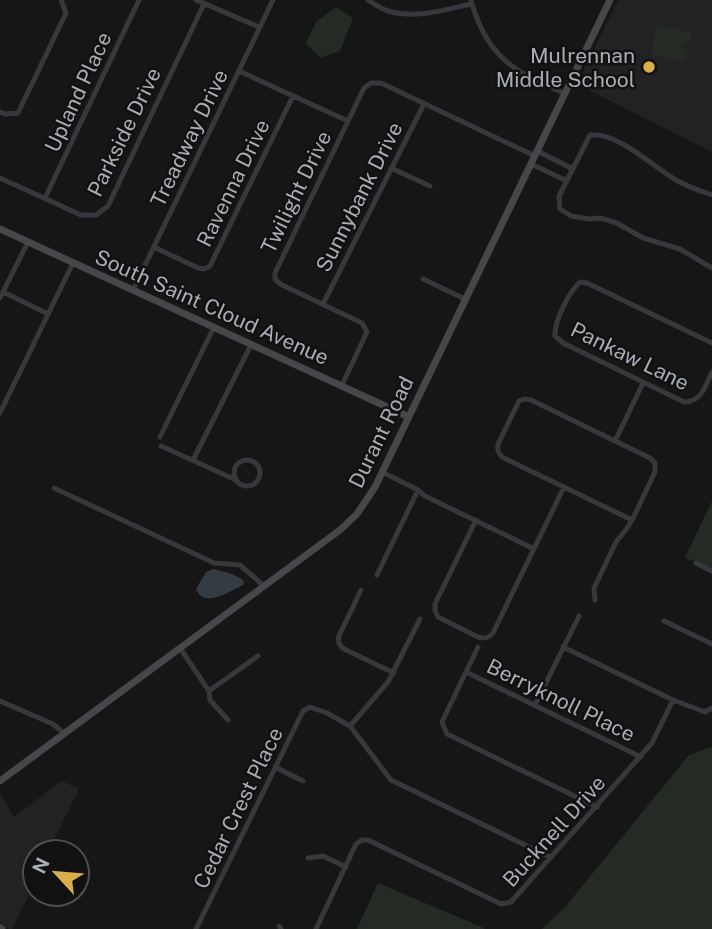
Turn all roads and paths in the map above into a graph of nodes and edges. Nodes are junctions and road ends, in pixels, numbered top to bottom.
1 (61, 0) edge
2 (139, 0) edge
3 (196, 0) edge
4 (273, 0) edge
5 (368, 0) edge
6 (610, 0) edge
7 (471, 2) edge
8 (204, 4) junction
9 (259, 27) junction
10 (239, 71) junction
11 (565, 94) junction
12 (293, 96) junction
13 (424, 104) junction
14 (0, 112) edge
15 (348, 121) junction
16 (534, 157) junction
17 (391, 168) junction
18 (573, 169) junction
19 (0, 178) edge
20 (567, 181) junction
21 (430, 186) dead end
22 (712, 195) edge
23 (45, 198) junction
24 (0, 229) edge
25 (27, 242) junction
26 (153, 247) junction
27 (73, 263) junction
28 (712, 268) edge
29 (423, 279) dead end
30 (133, 290) junction
31 (1, 295) edge
32 (465, 299) junction
33 (323, 304) junction
34 (48, 314) junction
35 (214, 327) junction
36 (712, 343) edge
37 (251, 345) junction
38 (712, 372) edge
39 (643, 383) junction
40 (342, 385) junction
41 (0, 413) edge
42 (409, 417) junction
43 (160, 437) dead end
44 (615, 442) junction
45 (161, 446) dead end
46 (193, 460) junction
47 (383, 472) junction
48 (236, 480) junction
49 (564, 487) junction
50 (54, 488) dead end
51 (418, 490) junction
52 (476, 520) junction
53 (632, 520) junction
54 (534, 549) junction
55 (696, 563) dead end
56 (712, 571) edge
57 (377, 575) dead end
58 (264, 586) junction
59 (361, 590) dead end
60 (595, 600) dead end
61 (579, 616) dead end
62 (420, 619) dead end
63 (664, 621) dead end
64 (712, 644) edge
65 (478, 647) dead end
66 (180, 648) junction
67 (564, 648) junction
68 (258, 656) dead end
69 (467, 671) junction
70 (394, 673) junction
71 (209, 691) junction
72 (673, 700) junction
73 (0, 701) edge
74 (535, 705) junction
75 (712, 708) edge
76 (228, 720) dead end
77 (350, 726) junction
78 (64, 733) junction
79 (641, 757) junction
80 (275, 767) junction
81 (0, 780) edge
82 (303, 781) dead end
83 (597, 807) junction
84 (308, 858) dead end
85 (550, 858) junction
86 (346, 867) junction
87 (196, 929) edge
88 (316, 929) edge

1 - 14 street
2 - 23 street, Upland Place
3 - 8 street
4 - 9 street, Treadway Drive
5 - 7 street
6 - 11 street, Durant Road
7 - 11 street
8 - 9 street
8 - 23 street, Parkside Drive
9 - 10 street, Treadway Drive
10 - 12 street
10 - 26 street, Treadway Drive
11 - 16 street, Durant Road
12 - 15 street
12 - 26 street, Ravenna Drive
13 - 15 street
13 - 16 street
13 - 17 street, Sunnybank Drive
15 - 33 street, Twilight Drive
16 - 18 street
16 - 20 street
16 - 32 street, Durant Road
17 - 21 street
17 - 33 street, Sunnybank Drive
18 - 20 street
18 - 22 street
19 - 23 street, Parkside Drive
20 - 28 street
24 - 25 street, South Saint Cloud Avenue
25 - 27 street, South Saint Cloud Avenue
25 - 31 street
26 - 30 street, Treadway Drive
27 - 30 street, South Saint Cloud Avenue
27 - 34 street
29 - 32 street
30 - 35 street, South Saint Cloud Avenue
31 - 34 street
32 - 42 street, Durant Road
33 - 40 street, Twilight Drive
34 - 41 street
35 - 37 street, South Saint Cloud Avenue
35 - 43 street
36 - 39 street, Pankaw Lane
37 - 40 street, South Saint Cloud Avenue
37 - 46 street
38 - 39 street, Pankaw Lane
39 - 44 street
40 - 42 street, South Saint Cloud Avenue
42 - 47 street, Durant Road
44 - 49 street
44 - 53 street
45 - 46 street
46 - 48 street
47 - 51 street
47 - 58 street, Durant Road
48 - 48 street
49 - 53 street
49 - 54 street
50 - 58 street
51 - 52 street
51 - 57 street
52 - 54 street
52 - 54 street
53 - 60 street
55 - 56 street
58 - 66 street, Durant Road
59 - 70 street
61 - 67 street
62 - 70 street
63 - 64 street
65 - 69 street
66 - 71 street
66 - 78 street, Durant Road
67 - 72 street
67 - 74 street
68 - 71 street
69 - 74 street, Berryknoll Place
69 - 83 street
70 - 77 street
71 - 76 street
72 - 75 street
72 - 79 street, Bucknell Drive
73 - 78 street
74 - 79 street, Berryknoll Place
77 - 80 street, Cedar Crest Place
77 - 85 street
78 - 81 street, Durant Road
79 - 83 street, Bucknell Drive
80 - 82 street
80 - 87 street, Cedar Crest Place
83 - 85 street, Bucknell Drive
84 - 86 street
85 - 86 street, Bucknell Drive
86 - 88 street, Bucknell Drive

